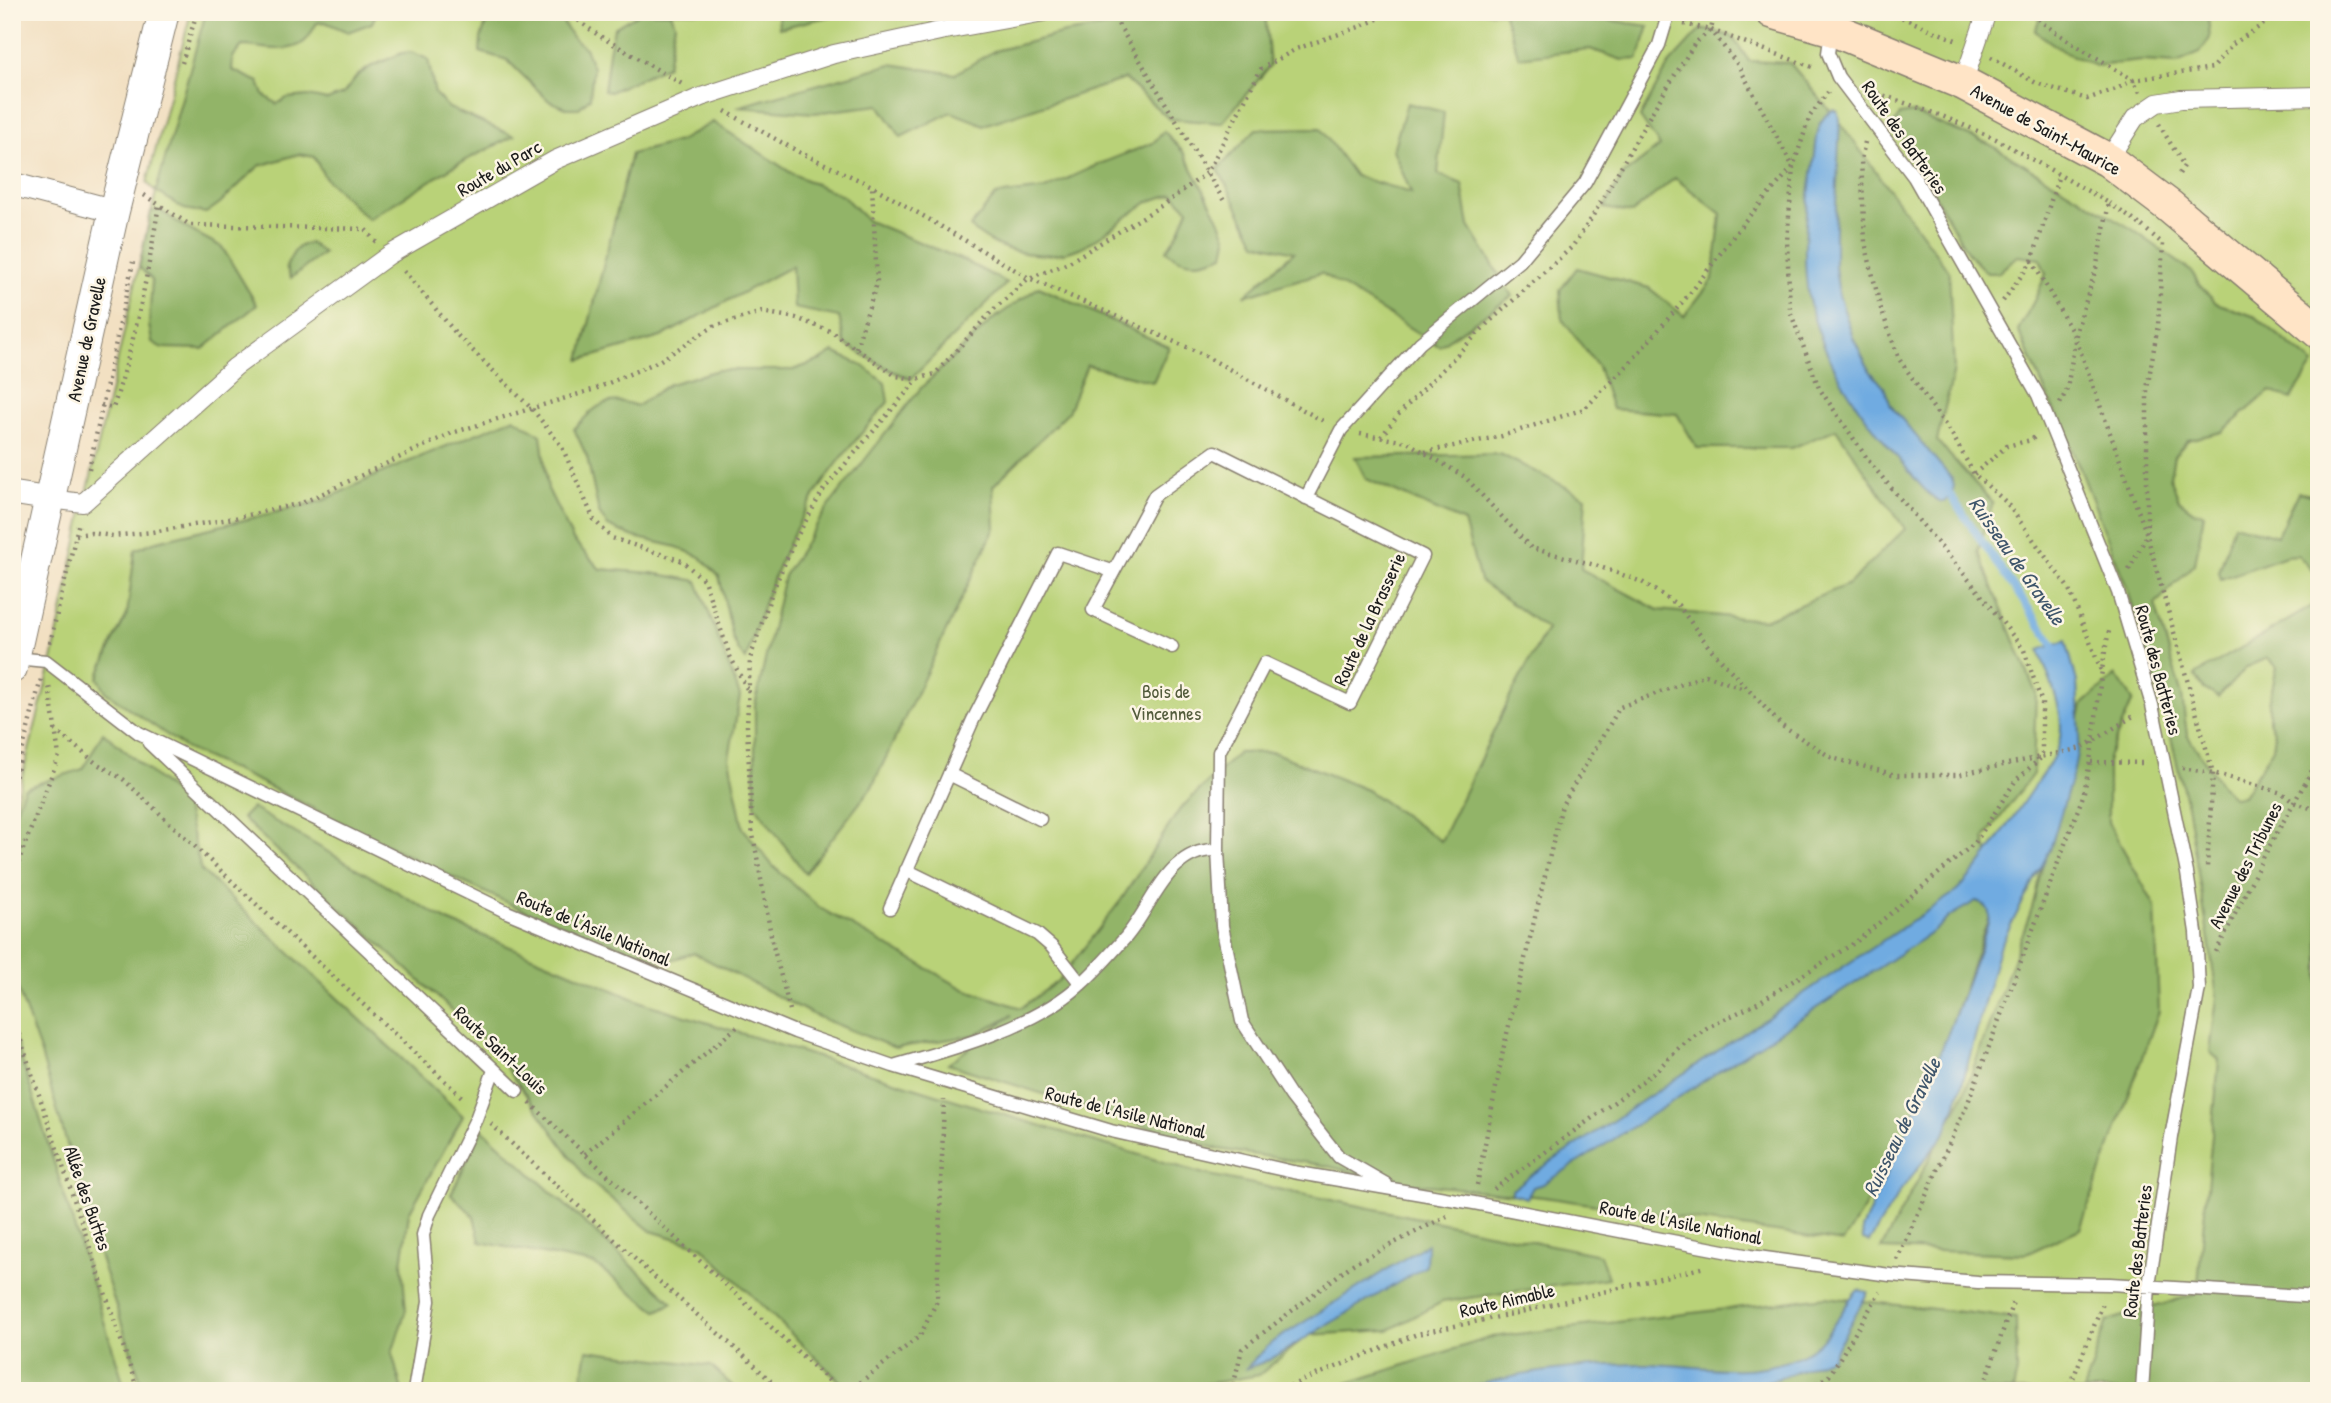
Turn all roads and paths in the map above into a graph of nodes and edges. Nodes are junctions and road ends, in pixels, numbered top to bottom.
1 (164, 12) edge
2 (197, 12) edge
3 (567, 12) edge
4 (1044, 12) edge
5 (1111, 12) edge
6 (1394, 12) edge
7 (1596, 12) edge
8 (1773, 12) edge
9 (1987, 12) edge
10 (2030, 12) edge
11 (2282, 12) edge
12 (1714, 16) dead end
13 (1674, 17) edge
14 (1654, 18) dead end
15 (1832, 29) junction
16 (1710, 30) junction
17 (182, 64) dead end
18 (1838, 77) junction
19 (2133, 80) junction
20 (1963, 83) junction
21 (2319, 96) edge
22 (701, 97) junction
23 (2143, 97) dead end
24 (2073, 105) dead end
25 (1867, 117) junction
26 (2157, 121) dead end
27 (2108, 159) junction
28 (1793, 167) junction
29 (1207, 173) junction
30 (2059, 175) junction
31 (2174, 181) dead end
32 (12, 184) edge
33 (872, 186) junction
34 (127, 199) junction
35 (1224, 201) dead end
36 (2109, 203) junction
37 (159, 204) junction
38 (145, 209) dead end
39 (2149, 217) dead end
40 (2142, 226) junction
41 (389, 255) junction
42 (2032, 261) junction
43 (133, 262) dead end
44 (1028, 278) junction
45 (1993, 315) junction
46 (2319, 332) edge
47 (2076, 339) junction
48 (856, 348) junction
49 (917, 379) junction
50 (74, 398) junction
51 (102, 406) junction
52 (533, 410) junction
53 (2050, 426) junction
54 (1341, 430) junction
55 (1424, 452) junction
56 (1974, 474) junction
57 (12, 493) edge
58 (1306, 498) junction
59 (50, 499) junction
60 (83, 503) junction
61 (2147, 535) junction
62 (1112, 571) junction
63 (2118, 592) junction
64 (51, 637) dead end
65 (1172, 647) dead end
66 (13, 661) edge
67 (46, 661) junction
68 (1747, 690) junction
69 (38, 691) dead end
70 (749, 692) junction
71 (2152, 705) junction
72 (55, 730) junction
73 (139, 733) junction
74 (2093, 742) junction
75 (2042, 757) junction
76 (2319, 758) edge
77 (2091, 762) junction
78 (2164, 763) junction
79 (949, 774) junction
80 (2213, 774) junction
81 (12, 790) edge
82 (2293, 802) junction
83 (2319, 811) edge
84 (1040, 819) dead end
85 (1218, 850) junction
86 (906, 870) junction
87 (2206, 880) dead end
88 (12, 883) edge
89 (890, 908) dead end
90 (1082, 984) junction
91 (2199, 988) junction
92 (12, 1014) edge
93 (752, 1014) junction
94 (794, 1032) junction
95 (893, 1066) junction
96 (494, 1070) junction
97 (944, 1082) junction
98 (517, 1091) joint
99 (478, 1112) junction
100 (585, 1154) junction
101 (1395, 1189) junction
102 (1474, 1203) junction
103 (1750, 1256) junction
104 (1890, 1275) junction
105 (2020, 1282) junction
106 (2110, 1284) junction
107 (2149, 1286) junction
108 (2319, 1297) edge
109 (138, 1391) edge
110 (414, 1391) edge
111 (781, 1391) edge
112 (840, 1391) edge
113 (849, 1391) edge
114 (1232, 1391) edge
115 (1277, 1391) edge
116 (1805, 1391) edge
117 (1982, 1391) edge
118 (2068, 1391) edge
119 (2075, 1391) edge
120 (2140, 1391) edge

1 - 34 street, Avenue de Gravelle
2 - 17 path
3 - 22 path
4 - 22 street, Route du Parc
5 - 29 path
6 - 29 path
7 - 14 path
8 - 15 main road, Avenue de Saint-Maurice
9 - 20 street
10 - 19 path
11 - 19 path
12 - 16 path
13 - 16 path
13 - 54 lane
15 - 18 lane, Route des Batteries
15 - 20 main road, Avenue de Saint-Maurice
16 - 18 path
16 - 28 path
18 - 25 lane, Route des Batteries
18 - 28 path
18 - 30 path
19 - 23 path
19 - 24 path
20 - 27 main road, Avenue de Saint-Maurice
21 - 27 street
22 - 33 path
22 - 41 street, Route du Parc
25 - 45 lane, Route des Batteries
25 - 56 path
26 - 31 path
27 - 46 main road, Avenue de Saint-Maurice
28 - 55 path
28 - 75 path
29 - 35 path
29 - 44 path
30 - 36 path
30 - 42 path
32 - 34 street
33 - 44 path
33 - 48 path
34 - 37 path
34 - 38 path
34 - 50 street, Avenue de Gravelle
36 - 40 path
36 - 47 path
37 - 41 path
37 - 51 path
39 - 40 path
40 - 61 path
41 - 52 path
41 - 60 street, Route du Parc
42 - 45 path
42 - 47 path
43 - 51 path, Avenue de Gravelle
44 - 49 path
44 - 54 path
45 - 53 lane, Route des Batteries
47 - 53 path
47 - 61 path
48 - 49 path
48 - 52 path
49 - 70 path
50 - 51 path
50 - 59 street, Avenue de Gravelle
51 - 60 path, Avenue de Gravelle
52 - 64 path
52 - 70 path
53 - 56 path
53 - 63 lane, Route des Batteries
54 - 55 path
54 - 58 lane
55 - 68 path
56 - 74 path
57 - 59 street
58 - 62 lane
58 - 85 lane, Route de la Brasserie
59 - 60 street
59 - 66 street, Avenue de Gravelle
61 - 63 path
61 - 80 path
62 - 65 lane
62 - 79 lane
63 - 71 lane, Route des Batteries
66 - 67 lane
67 - 72 path
67 - 73 lane, Route de l'Asile National
68 - 75 path
68 - 102 path
69 - 81 path
70 - 94 path
71 - 74 path
71 - 78 lane, Route des Batteries
72 - 88 path
72 - 99 path
73 - 93 lane, Route de l'Asile National
73 - 96 lane, Route Saint-Louis
74 - 75 path
74 - 77 path
75 - 102 path
76 - 82 path, Avenue des Tribunes
77 - 78 path
77 - 104 path
78 - 80 path
78 - 91 lane, Route des Batteries
79 - 84 lane
79 - 86 lane
80 - 82 path
80 - 87 path
82 - 83 path
82 - 91 path, Avenue des Tribunes
85 - 90 lane
85 - 101 lane
86 - 89 lane
86 - 90 lane
90 - 95 lane
91 - 107 lane, Route des Batteries
92 - 109 path, Allée des Buttes
93 - 94 lane, Route de l'Asile National
93 - 100 path
94 - 95 lane, Route de l'Asile National
95 - 97 lane, Route de l'Asile National
96 - 98 lane, Route Saint-Louis
96 - 99 lane
97 - 101 lane, Route de l'Asile National
97 - 113 path
98 - 100 path, Route Saint-Louis
99 - 110 lane
99 - 111 path
100 - 112 path, Route Saint-Louis
101 - 102 lane, Route de l'Asile National
102 - 103 lane, Route de l'Asile National
102 - 114 path
103 - 104 lane, Route de l'Asile National
103 - 115 path, Route Aimable
104 - 105 lane, Route de l'Asile National
104 - 116 path
105 - 106 lane, Route de l'Asile National
105 - 117 path
106 - 107 lane, Route de l'Asile National
106 - 118 path
107 - 108 lane, Route de l'Asile National
107 - 120 lane, Route des Batteries
119 - 120 path

